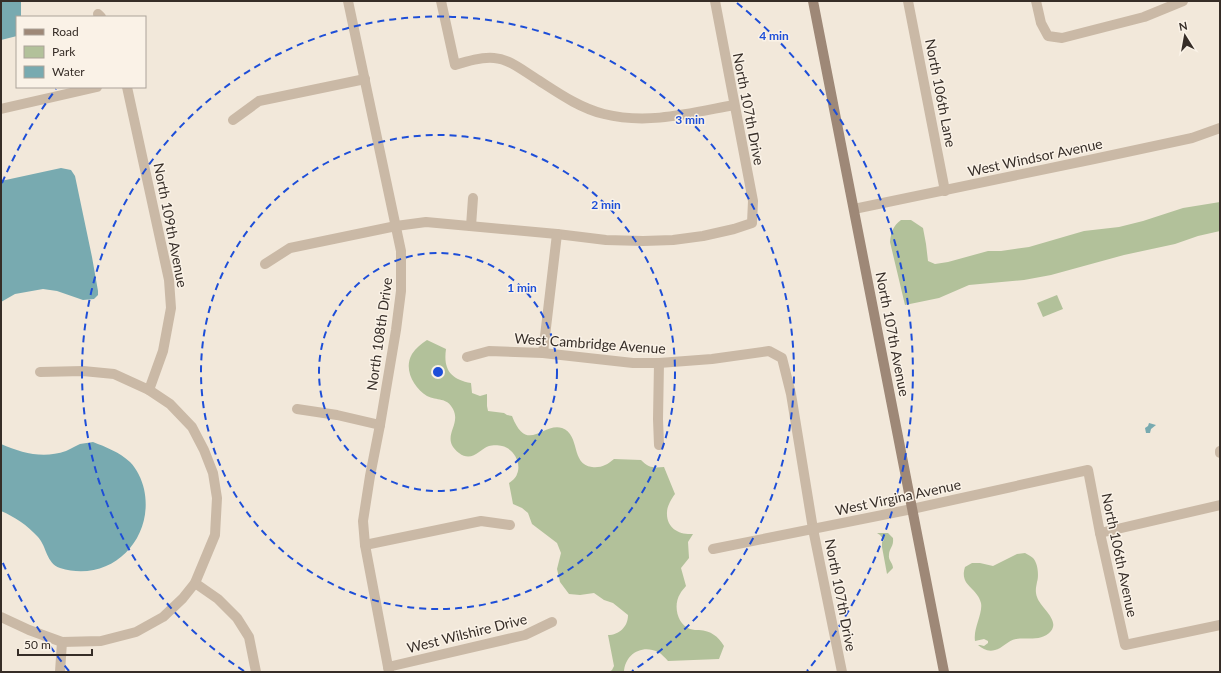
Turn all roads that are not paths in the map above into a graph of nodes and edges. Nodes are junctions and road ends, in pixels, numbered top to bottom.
1 (348, 1) edge
2 (441, 1) edge
3 (715, 1) edge
4 (813, 1) edge
5 (908, 1) edge
6 (1036, 1) edge
7 (1183, 1) edge
8 (365, 79) junction
9 (92, 88) edge
10 (128, 88) edge
11 (734, 105) junction
12 (1, 108) edge
13 (233, 120) dead end
14 (1220, 128) edge
15 (945, 191) junction
16 (473, 198) dead end
17 (854, 209) junction
18 (396, 226) junction
19 (471, 226) junction
20 (556, 234) junction
21 (265, 264) dead end
22 (543, 353) junction
23 (467, 357) dead end
24 (782, 358) joint
25 (659, 363) junction
26 (40, 372) dead end
27 (149, 390) junction
28 (297, 409) dead end
29 (380, 425) junction
30 (659, 445) dead end
31 (1088, 470) joint
32 (1220, 505) edge
33 (912, 509) junction
34 (510, 524) dead end
35 (813, 529) junction
36 (1100, 533) junction
37 (365, 545) junction
38 (713, 549) dead end
39 (195, 583) junction
40 (1, 617) edge
41 (552, 622) dead end
42 (1220, 625) edge
43 (62, 642) junction
44 (389, 670) edge
45 (60, 672) edge
46 (256, 672) edge
47 (842, 672) edge
48 (944, 672) edge

1 - 8 street, North 108th Drive
2 - 11 street
3 - 11 street, North 107th Drive
4 - 17 main road, North 107th Avenue
5 - 15 street, North 106th Lane
6 - 7 street
8 - 13 street
8 - 18 street, North 108th Drive
9 - 12 street
10 - 27 street, North 109th Avenue
11 - 20 street, North 107th Drive
14 - 15 street, West Windsor Avenue
15 - 17 street, West Windsor Avenue
16 - 19 street
17 - 33 main road, North 107th Avenue
18 - 19 street
18 - 21 street
18 - 29 street, North 108th Drive
19 - 20 street
20 - 22 street
22 - 23 street, West Cambridge Avenue
22 - 25 street, West Cambridge Avenue
24 - 25 street, West Cambridge Avenue
24 - 35 street, North 107th Drive
25 - 30 street
26 - 27 street
27 - 39 street
28 - 29 street
29 - 37 street, North 108th Drive
31 - 33 street, West Virgina Avenue
31 - 36 street, North 106th Avenue
32 - 36 street
33 - 35 street, West Virgina Avenue
33 - 48 main road, North 107th Avenue
34 - 37 street
35 - 38 street, West Virgina Avenue
35 - 47 street, North 107th Drive
36 - 42 street, North 106th Avenue
37 - 44 street, North 108th Drive
39 - 43 street
39 - 46 street
40 - 43 street
41 - 44 street, West Wilshire Drive
43 - 45 street

